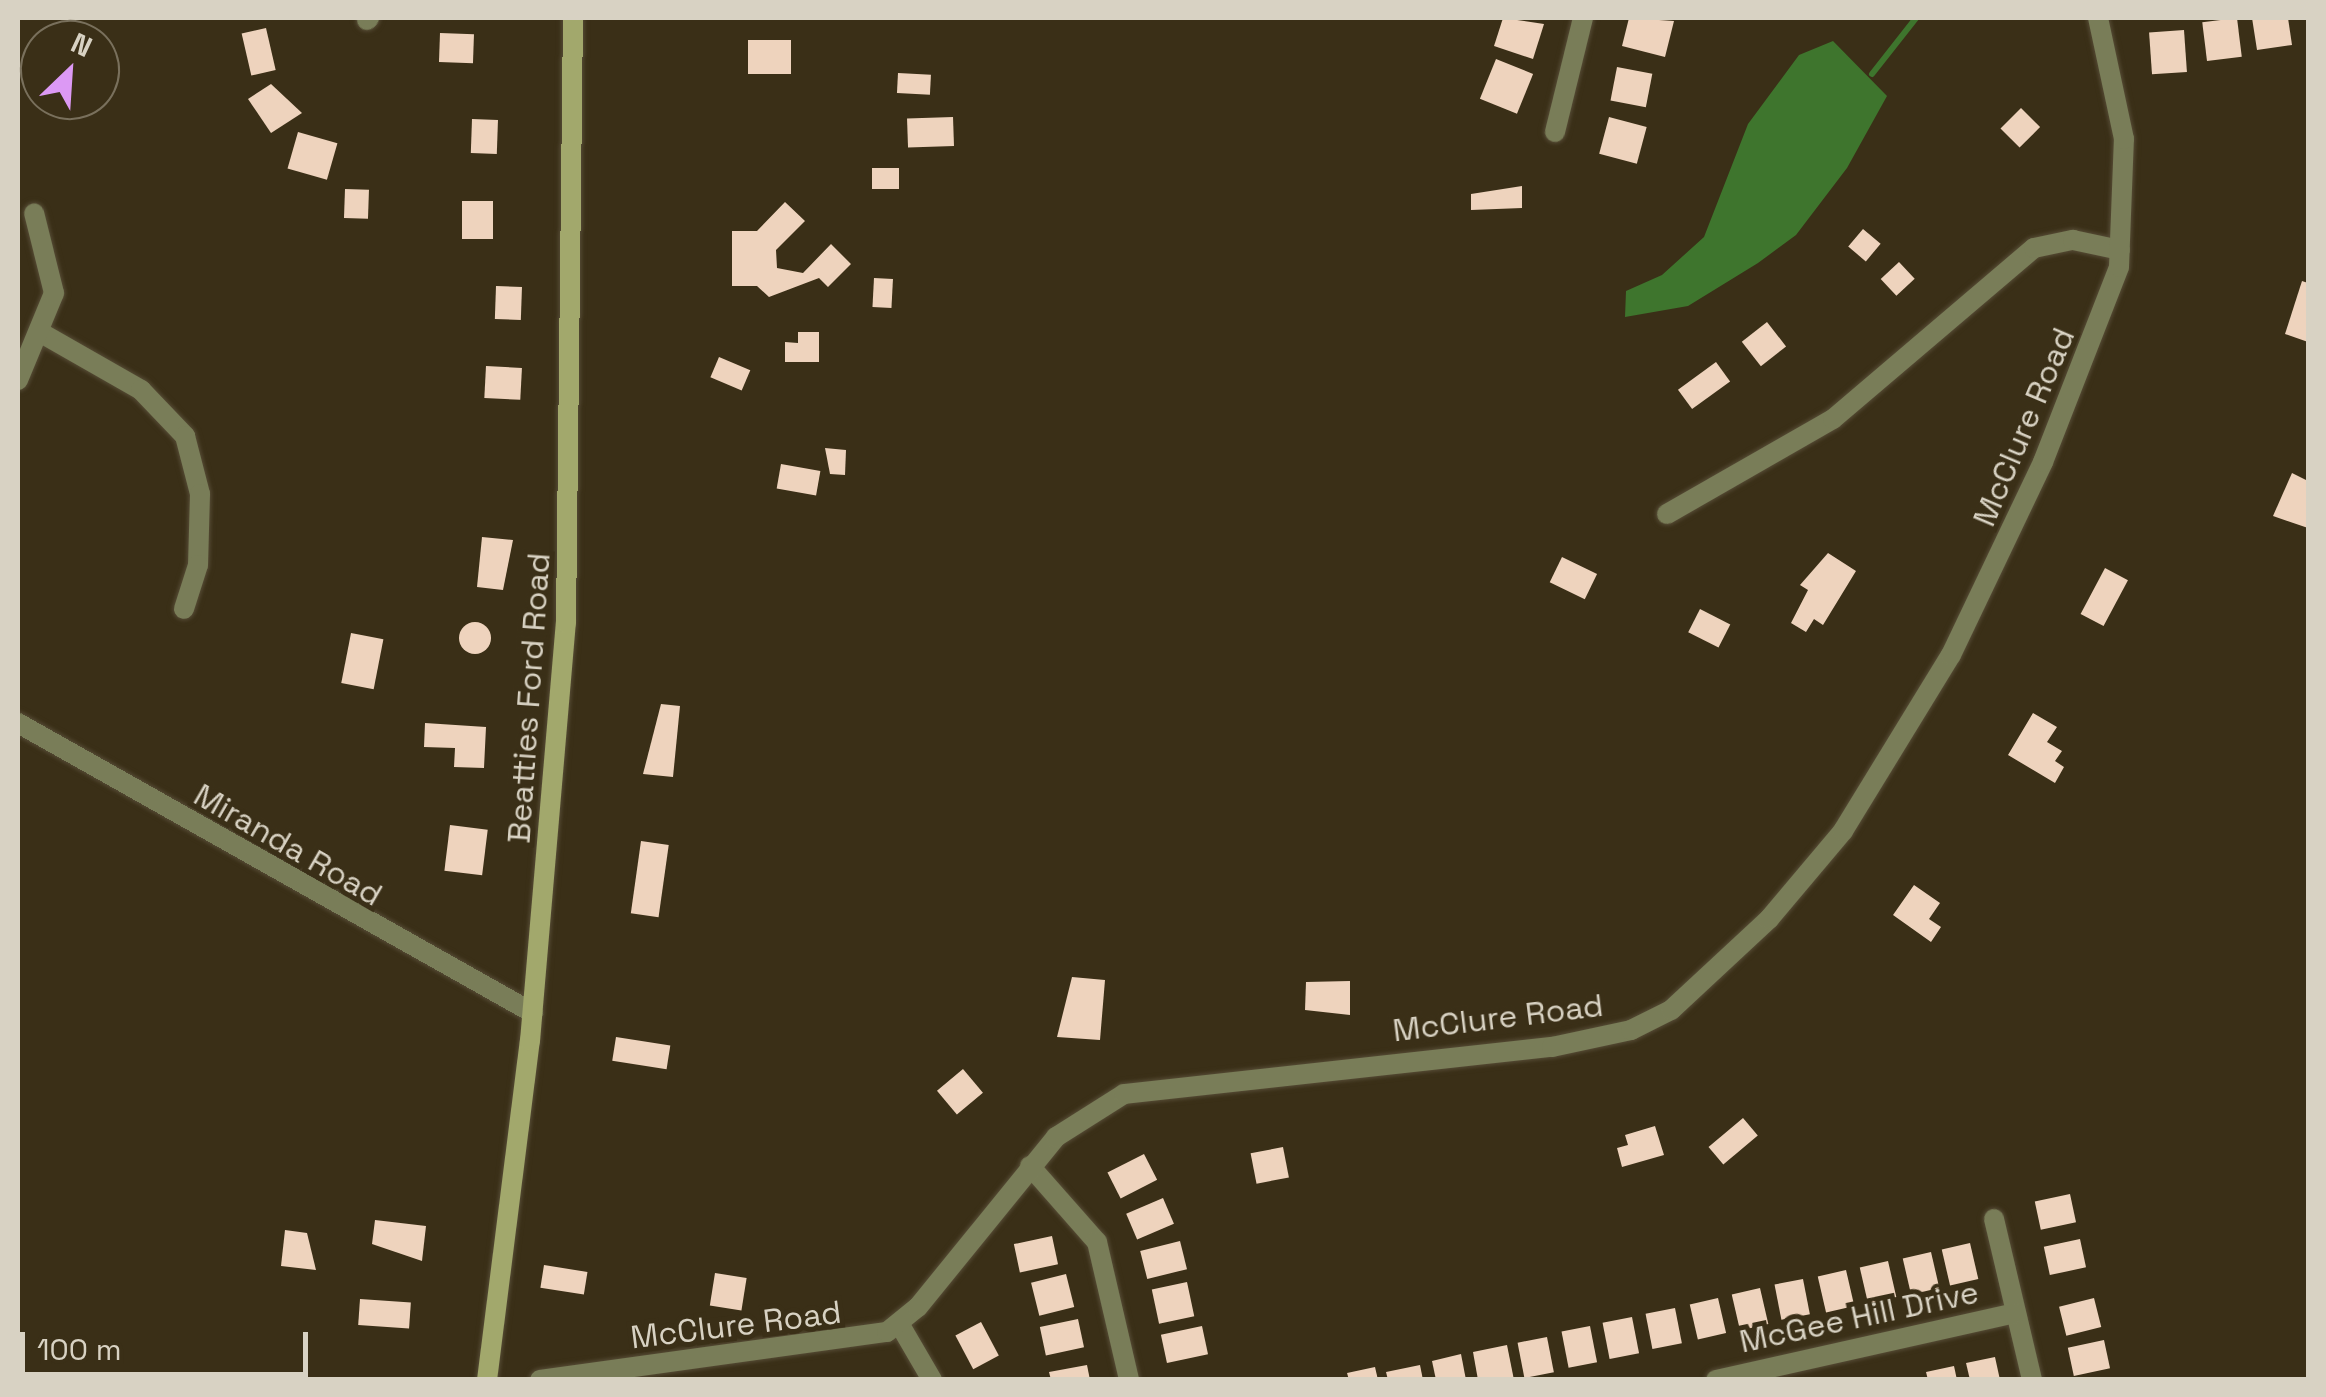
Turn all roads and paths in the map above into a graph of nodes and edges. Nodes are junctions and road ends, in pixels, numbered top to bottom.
1 (574, 18) edge
2 (1583, 18) edge
3 (2098, 18) edge
4 (1555, 132) dead end
5 (34, 213) dead end
6 (2120, 250) junction
7 (43, 334) junction
8 (18, 380) edge
9 (1667, 514) dead end
10 (184, 610) dead end
11 (18, 723) edge
12 (533, 1013) junction
13 (1030, 1166) junction
14 (1994, 1220) dead end
15 (2016, 1314) junction
16 (900, 1325) junction
17 (487, 1380) edge
18 (540, 1380) edge
19 (932, 1380) edge
20 (1129, 1380) edge
21 (1716, 1380) edge
22 (2032, 1380) edge

1 - 12 main road, Beatties Ford Road
2 - 4 street
3 - 6 street, McClure Road
5 - 7 street
6 - 9 street
6 - 13 street, McClure Road
7 - 8 street
7 - 10 street
11 - 12 street, Miranda Road
12 - 17 main road, Beatties Ford Road
13 - 16 street, McClure Road
13 - 20 street
14 - 15 street
15 - 21 street, McGee Hill Drive
15 - 22 street
16 - 18 street, McClure Road
16 - 19 street

